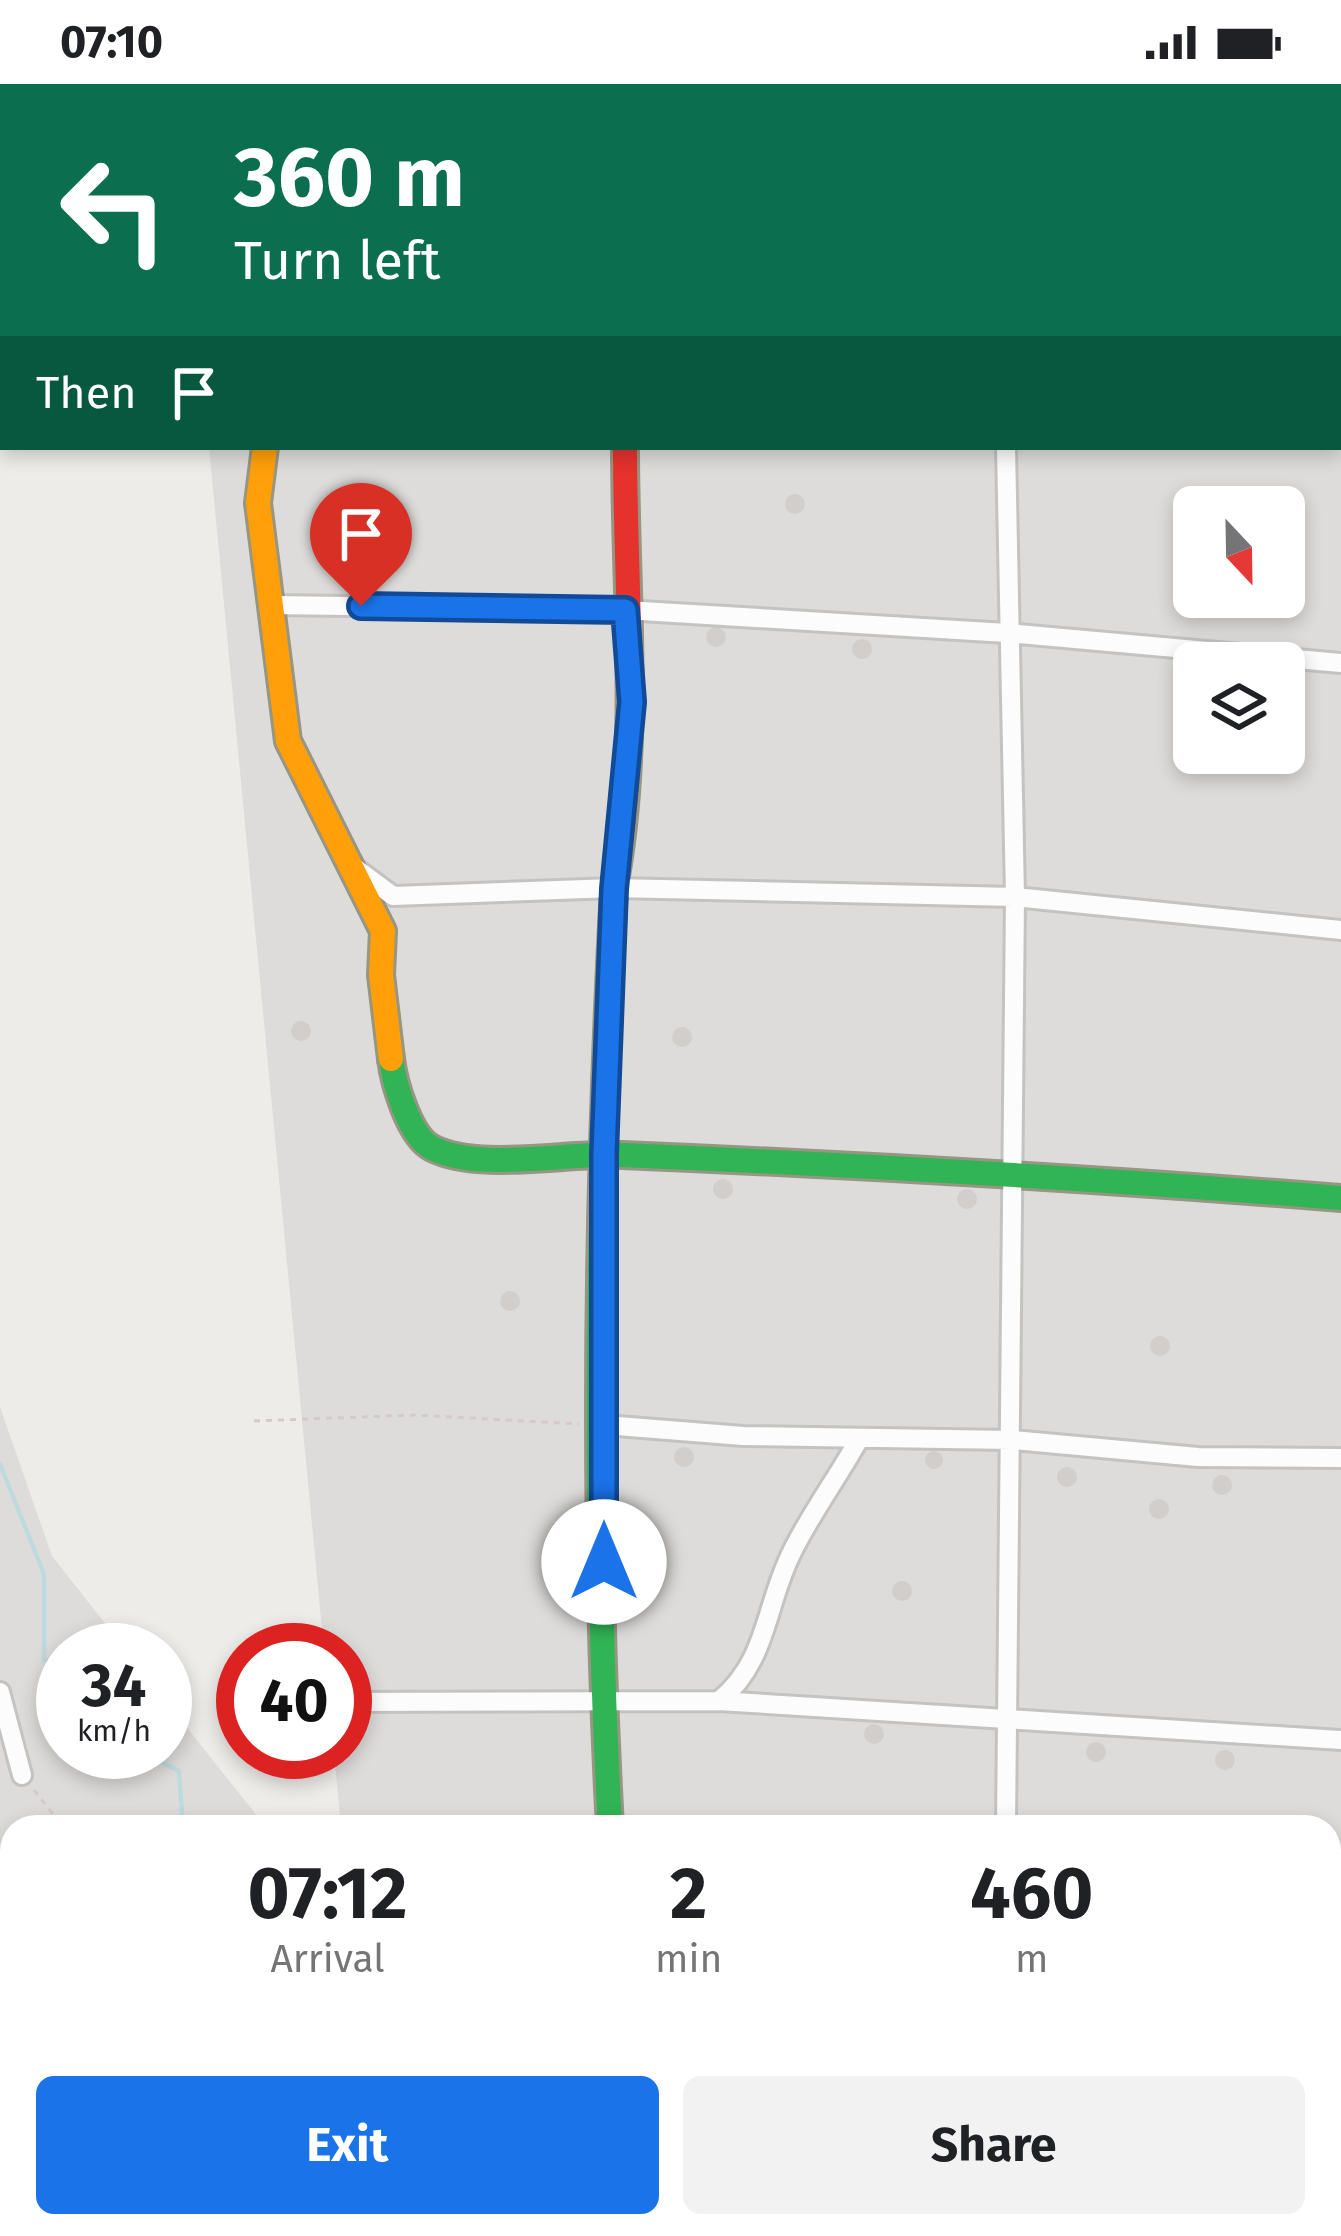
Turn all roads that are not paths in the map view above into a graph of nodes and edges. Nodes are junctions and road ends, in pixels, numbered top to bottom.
1 (265, 450) edge
2 (625, 450) edge
3 (1006, 450) edge
4 (273, 605) junction
5 (625, 610) junction
6 (1007, 633) junction
7 (1341, 663) edge
8 (354, 867) junction
9 (614, 889) junction
10 (1015, 897) junction
11 (1341, 930) edge
12 (604, 1154) junction
13 (1010, 1172) junction
14 (1341, 1198) edge
15 (605, 1425) junction
16 (859, 1439) junction
17 (1013, 1440) junction
18 (1341, 1458) edge
19 (0, 1692) edge
20 (603, 1698) junction
21 (719, 1700) junction
22 (372, 1702) edge
23 (1009, 1718) junction
24 (1341, 1740) edge
25 (22, 1775) road end
26 (609, 1815) edge
27 (1006, 1815) edge

1 - 4 street
2 - 5 street
3 - 6 street
4 - 5 street
4 - 8 street
5 - 6 street
5 - 9 street
6 - 7 street
6 - 10 street
8 - 9 street
8 - 12 street
9 - 10 street
9 - 12 street
10 - 11 street
10 - 13 street
12 - 13 street
12 - 15 street
13 - 14 street
13 - 17 street
15 - 16 street
15 - 20 street
16 - 17 street
16 - 21 street
17 - 18 street
17 - 23 street
19 - 25 street
20 - 21 street
20 - 22 street
20 - 26 street
21 - 23 street
23 - 24 street
23 - 27 street

